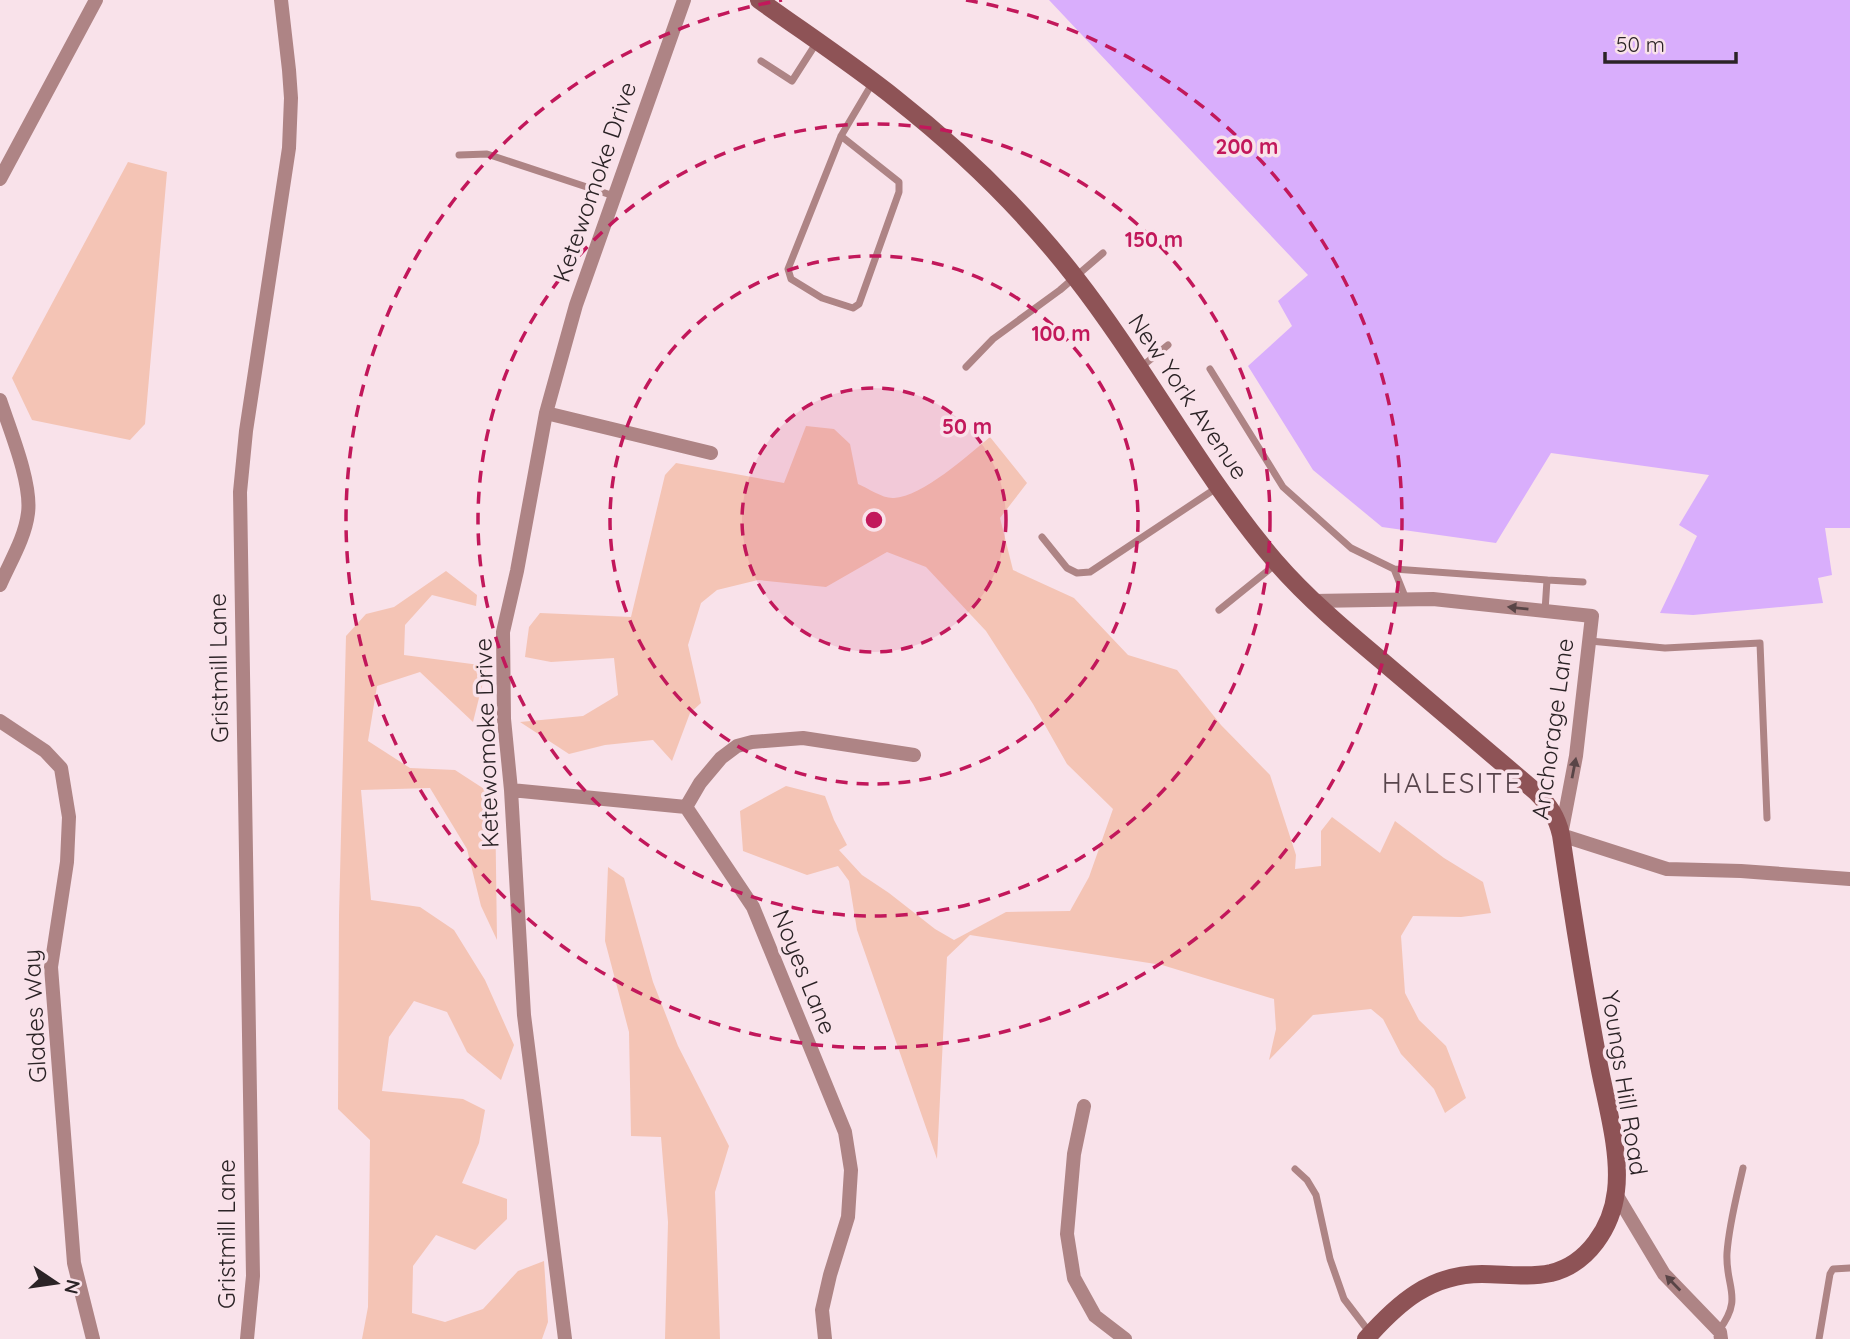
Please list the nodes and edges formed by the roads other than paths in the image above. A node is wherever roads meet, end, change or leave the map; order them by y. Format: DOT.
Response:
graph roads {
  1 [pos="96,0"];
  2 [pos="281,0"];
  3 [pos="684,0"];
  4 [pos="759,0"];
  5 [pos="817,41"];
  6 [pos="761,61"];
  7 [pos="873,82"];
  8 [pos="841,136"];
  9 [pos="459,155"];
  10 [pos="0,179"];
  11 [pos="614,195"];
  12 [pos="1103,253"];
  13 [pos="1075,277"];
  14 [pos="1168,345"];
  15 [pos="966,367"];
  16 [pos="1139,369"];
  17 [pos="1210,369"];
  18 [pos="0,400"];
  19 [pos="546,413"];
  20 [pos="711,453"];
  21 [pos="1218,486"];
  22 [pos="1042,537"];
  23 [pos="1277,563"];
  24 [pos="1394,569"];
  25 [pos="1547,580"];
  26 [pos="1583,582"];
  27 [pos="0,585"];
  28 [pos="1406,599"];
  29 [pos="1313,601"];
  30 [pos="1219,610"];
  31 [pos="1545,611"];
  32 [pos="1589,641"];
  33 [pos="0,721"];
  34 [pos="914,755"];
  35 [pos="511,790"];
  36 [pos="686,807"];
  37 [pos="1767,818"];
  38 [pos="1561,835"];
  39 [pos="1850,879"];
  40 [pos="1084,1106"];
  41 [pos="1743,1168"];
  42 [pos="1295,1169"];
  43 [pos="1616,1194"];
  44 [pos="1850,1268"];
  45 [pos="1720,1334"];
  46 [pos="1373,1337"];
  47 [pos="93,1339"];
  48 [pos="247,1339"];
  49 [pos="565,1339"];
  50 [pos="825,1339"];
  51 [pos="1125,1339"];
  52 [pos="1819,1339"];
  1 -- 10 [label="street"];
  2 -- 48 [label="street, Gristmill Lane"];
  3 -- 11 [label="street, Ketewomoke Drive"];
  4 -- 5 [label="street, New York Avenue"];
  5 -- 6 [label="lane"];
  5 -- 7 [label="street, New York Avenue"];
  7 -- 8 [label="lane"];
  7 -- 13 [label="street, New York Avenue"];
  8 -- 8 [label="lane"];
  9 -- 11 [label="lane"];
  11 -- 19 [label="street, Ketewomoke Drive"];
  12 -- 13 [label="lane"];
  13 -- 15 [label="lane"];
  13 -- 16 [label="street, New York Avenue"];
  14 -- 16 [label="lane"];
  16 -- 21 [label="street, New York Avenue"];
  17 -- 24 [label="lane"];
  18 -- 27 [label="street"];
  19 -- 20 [label="street"];
  19 -- 35 [label="street, Ketewomoke Drive"];
  21 -- 22 [label="lane"];
  21 -- 23 [label="street, New York Avenue"];
  23 -- 29 [label="street, New York Avenue"];
  23 -- 30 [label="lane"];
  24 -- 25 [label="lane"];
  24 -- 28 [label="lane"];
  25 -- 26 [label="lane"];
  25 -- 31 [label="lane"];
  28 -- 29 [label="street, Anchorage Lane"];
  31 -- 28 [label="street, Anchorage Lane, one-way"];
  29 -- 38 [label="street, New York Avenue"];
  31 -- 32 [label="street, Anchorage Lane"];
  32 -- 37 [label="lane"];
  38 -- 32 [label="street, Anchorage Lane, one-way"];
  33 -- 47 [label="street, Glades Way"];
  34 -- 36 [label="street"];
  35 -- 36 [label="street"];
  35 -- 49 [label="street, Ketewomoke Drive"];
  36 -- 50 [label="street, Noyes Lane"];
  38 -- 39 [label="street"];
  38 -- 43 [label="street, Youngs Hill Road"];
  40 -- 51 [label="street"];
  41 -- 45 [label="lane"];
  42 -- 46 [label="lane"];
  45 -- 43 [label="street, one-way"];
  43 -- 46 [label="street, Youngs Hill Road"];
  44 -- 52 [label="lane"];
}
